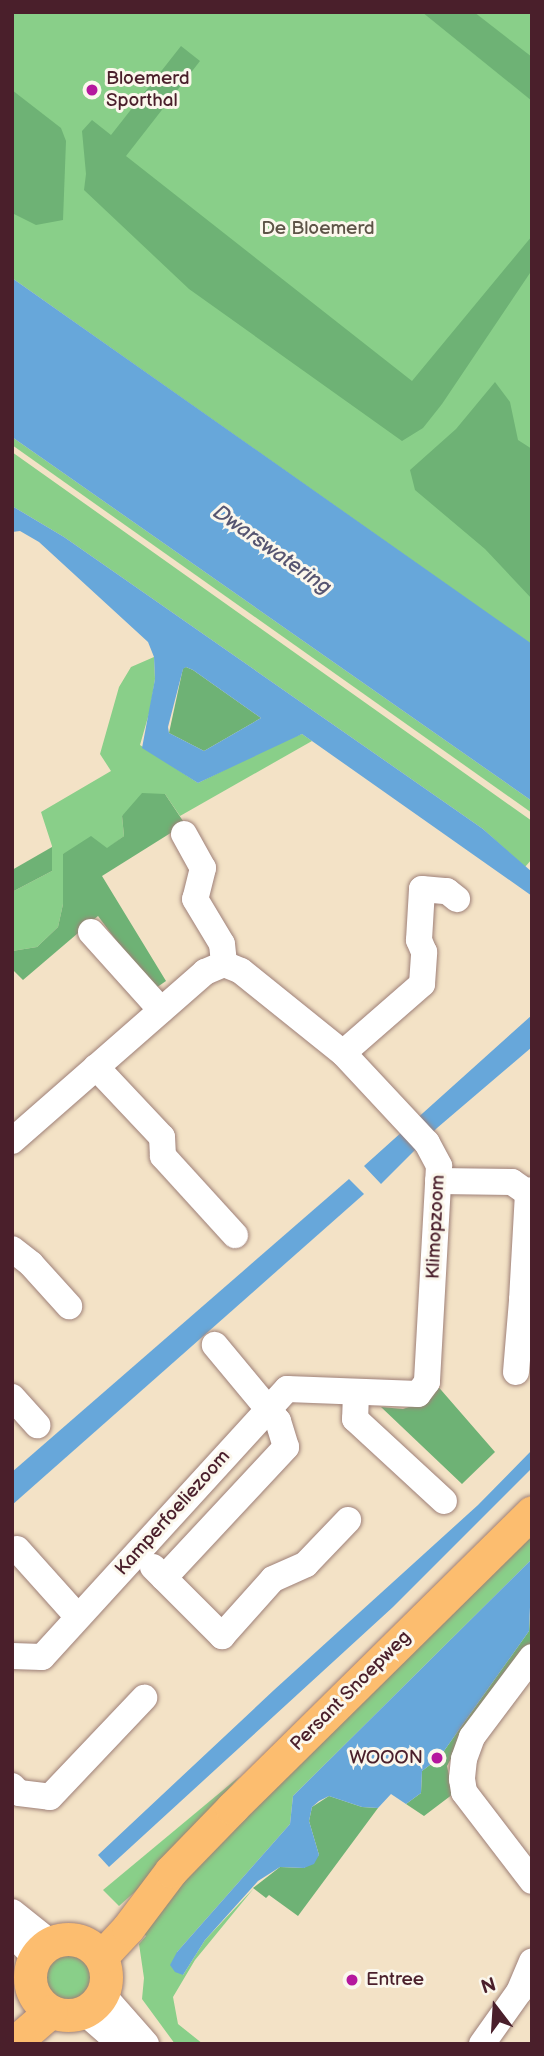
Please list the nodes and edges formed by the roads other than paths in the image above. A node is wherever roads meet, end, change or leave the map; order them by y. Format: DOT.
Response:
graph roads {
  1 [pos="184,834"];
  2 [pos="457,899"];
  3 [pos="91,932"];
  4 [pos="224,964"];
  5 [pos="161,1010"];
  6 [pos="343,1053"];
  7 [pos="96,1067"];
  8 [pos="16,1129"];
  9 [pos="438,1181"];
  10 [pos="530,1191"];
  11 [pos="234,1235"];
  12 [pos="12,1250"];
  13 [pos="69,1306"];
  14 [pos="527,1306"];
  15 [pos="215,1345"];
  16 [pos="516,1372"];
  17 [pos="356,1393"];
  18 [pos="12,1397"];
  19 [pos="268,1408"];
  20 [pos="37,1425"];
  21 [pos="444,1501"];
  22 [pos="532,1513"];
  23 [pos="348,1520"];
  24 [pos="17,1549"];
  25 [pos="138,1552"];
  26 [pos="164,1578"];
  27 [pos="78,1617"];
  28 [pos="12,1656"];
  29 [pos="532,1657"];
  30 [pos="144,1698"];
  31 [pos="12,1786"];
  32 [pos="532,1881"];
  33 [pos="12,1912"];
  34 [pos="33,1945"];
  35 [pos="94,1950"];
  36 [pos="532,1962"];
  37 [pos="526,1991"];
  38 [pos="42,2003"];
  39 [pos="93,2003"];
  40 [pos="12,2021"];
  41 [pos="13,2044"];
  42 [pos="121,2044"];
  43 [pos="146,2044"];
  44 [pos="482,2044"];
  1 -- 4 [label="street"];
  2 -- 6 [label="street"];
  3 -- 5 [label="street"];
  4 -- 5 [label="street"];
  4 -- 6 [label="street, Klimopzoom"];
  5 -- 7 [label="street"];
  6 -- 9 [label="street, Klimopzoom"];
  7 -- 8 [label="street"];
  7 -- 11 [label="street"];
  9 -- 10 [label="street"];
  9 -- 17 [label="street, Klimopzoom"];
  10 -- 14 [label="street"];
  12 -- 13 [label="street"];
  14 -- 16 [label="street"];
  15 -- 19 [label="street, Kamperfoeliezoom"];
  17 -- 19 [label="street, Kamperfoeliezoom"];
  17 -- 21 [label="street"];
  18 -- 20 [label="street"];
  19 -- 25 [label="street, Kamperfoeliezoom"];
  19 -- 26 [label="street, Kamperfoeliezoom"];
  22 -- 35 [label="main road, Persant Snoepweg"];
  23 -- 26 [label="street"];
  24 -- 27 [label="street"];
  25 -- 26 [label="street"];
  25 -- 27 [label="street, Kamperfoeliezoom"];
  27 -- 28 [label="street, Kamperfoeliezoom"];
  29 -- 32 [label="street"];
  30 -- 31 [label="street"];
  33 -- 34 [label="street"];
  34 -- 35 [label="main road"];
  34 -- 38 [label="main road"];
  35 -- 39 [label="main road"];
  36 -- 37 [label="street"];
  37 -- 44 [label="street"];
  38 -- 39 [label="main road"];
  38 -- 40 [label="main road"];
  38 -- 41 [label="main road"];
  39 -- 42 [label="street"];
  39 -- 43 [label="street"];
}
